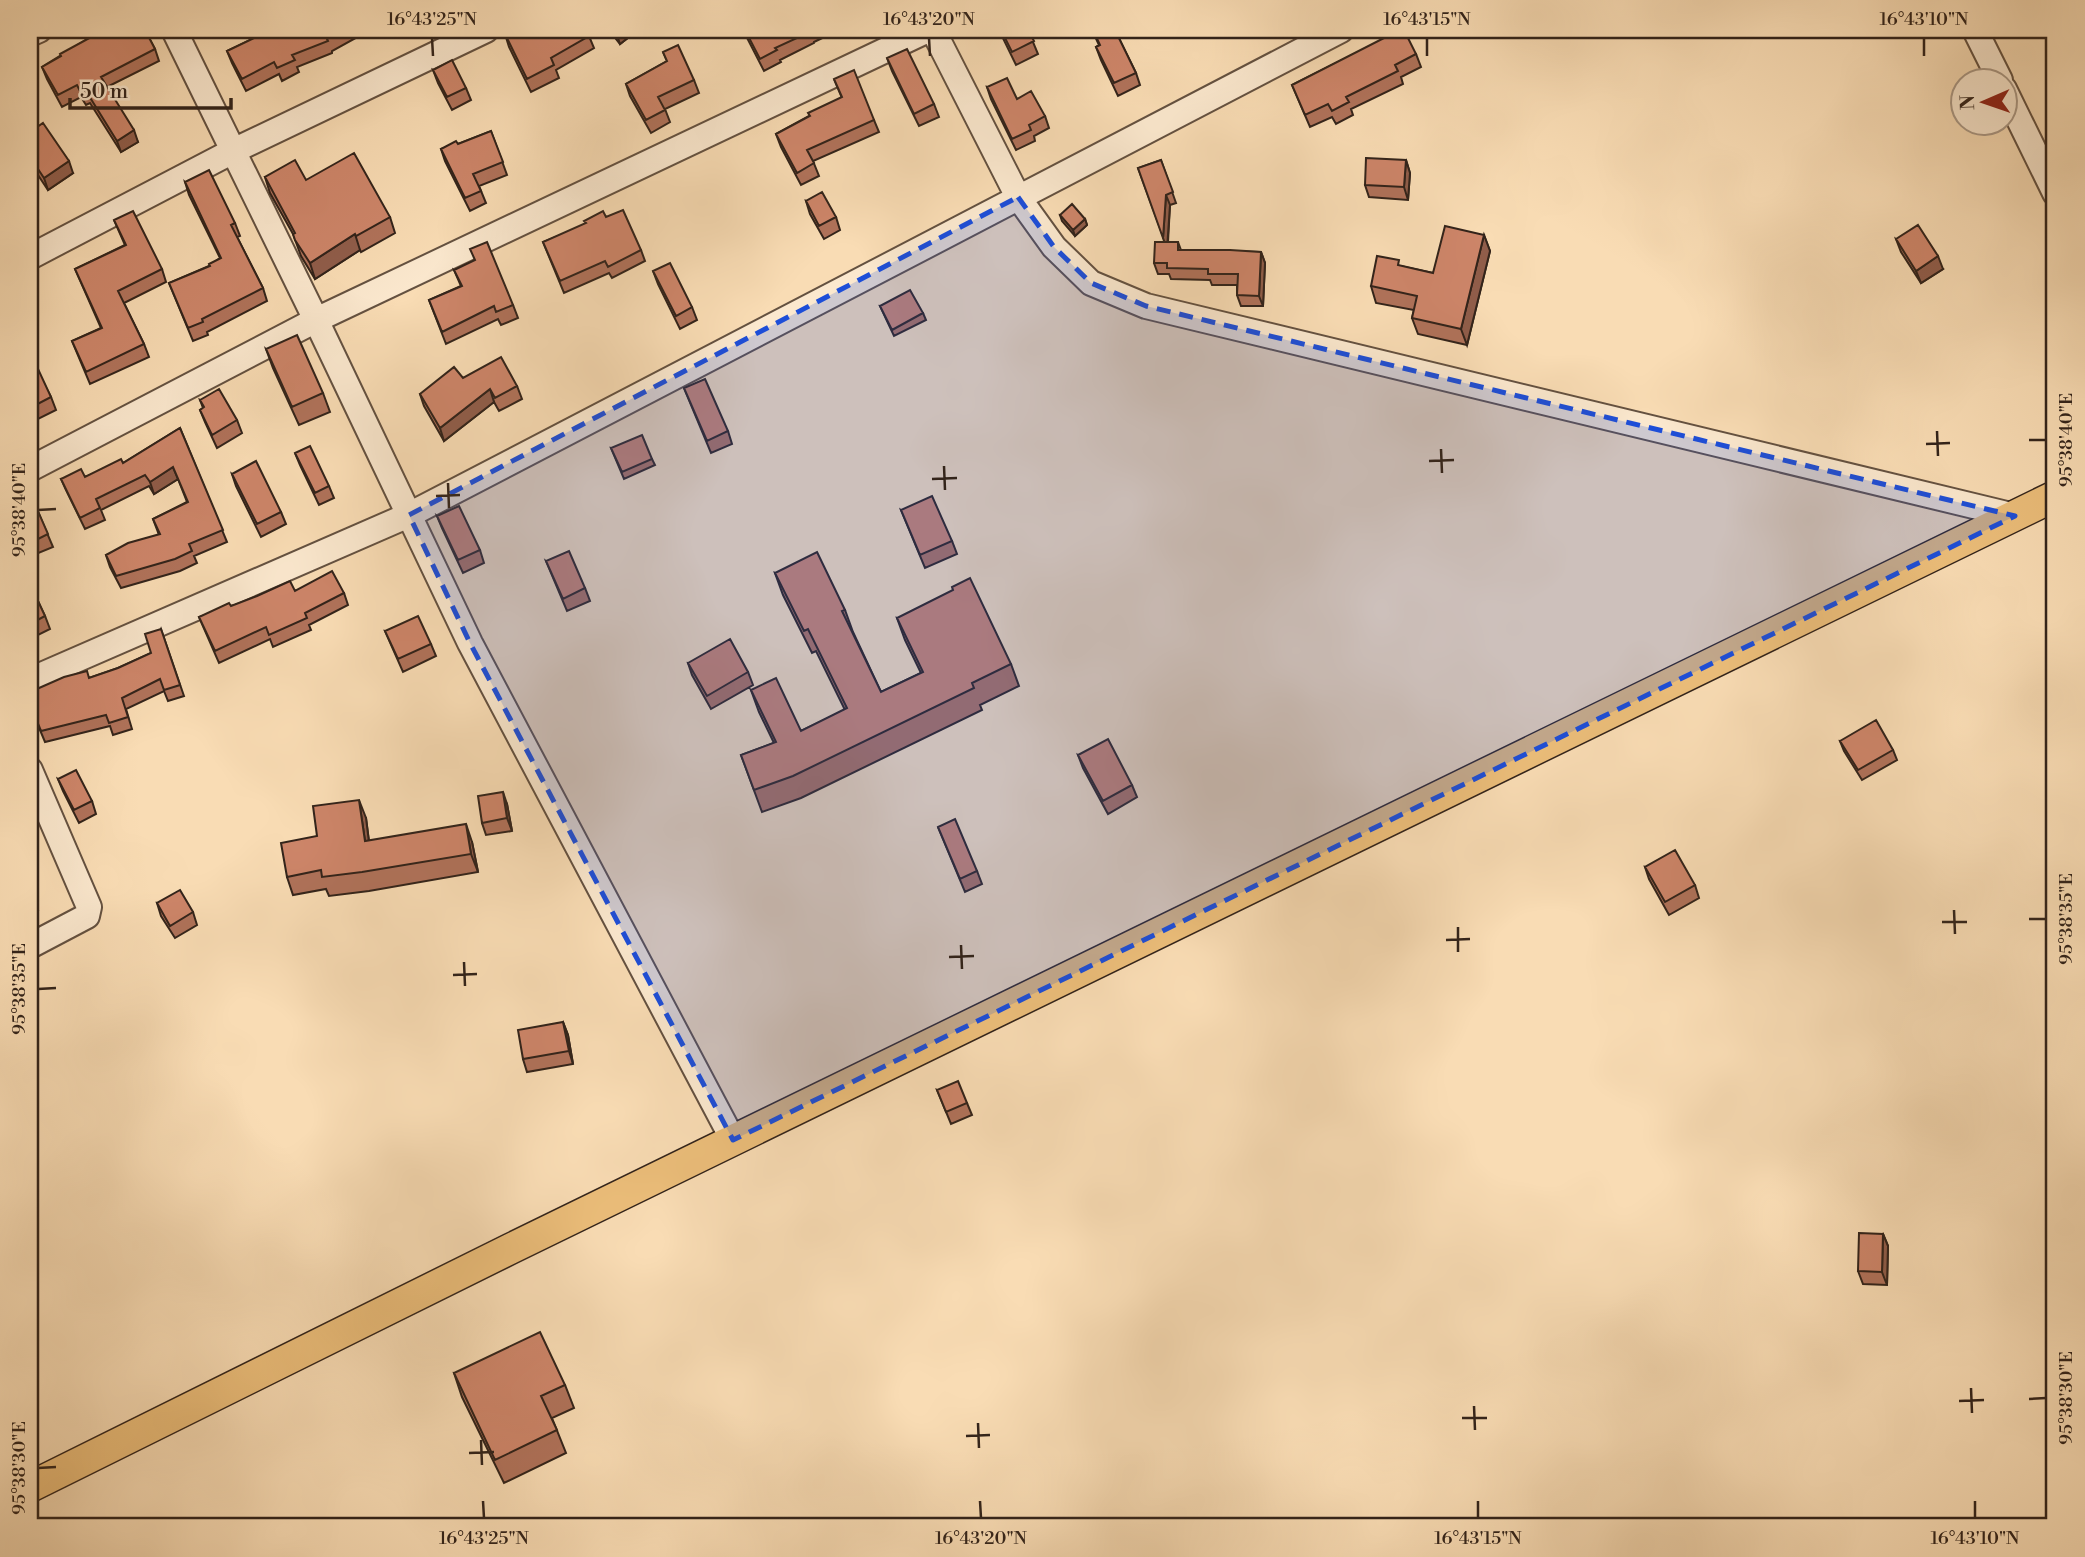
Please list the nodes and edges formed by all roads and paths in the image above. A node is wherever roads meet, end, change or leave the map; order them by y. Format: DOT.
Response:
graph roads {
  1 [pos="39,30"];
  2 [pos="174,30"];
  3 [pos="486,30"];
  4 [pos="931,30"];
  5 [pos="1341,30"];
  6 [pos="1975,30"];
  7 [pos="30,34"];
  8 [pos="1993,66"];
  9 [pos="2018,118"];
  10 [pos="233,151"];
  11 [pos="2055,193"];
  12 [pos="1018,197"];
  13 [pos="30,257"];
  14 [pos="316,320"];
  15 [pos="30,469"];
  16 [pos="2041,506"];
  17 [pos="409,515"];
  18 [pos="30,680"];
  19 [pos="33,787"];
  20 [pos="30,946"];
  21 [pos="733,1140"];
  22 [pos="30,1487"];
  1 -- 7 [label="street"];
  2 -- 10 [label="street"];
  3 -- 10 [label="street"];
  4 -- 12 [label="street"];
  4 -- 14 [label="street"];
  5 -- 12 [label="street"];
  6 -- 8 [label="street"];
  9 -- 11 [label="street"];
  10 -- 13 [label="street"];
  10 -- 14 [label="street"];
  12 -- 16 [label="street"];
  12 -- 17 [label="street"];
  14 -- 15 [label="street"];
  14 -- 17 [label="street"];
  16 -- 21 [label="main road"];
  17 -- 18 [label="street"];
  17 -- 21 [label="street"];
  19 -- 20 [label="street"];
  21 -- 22 [label="main road"];
}
